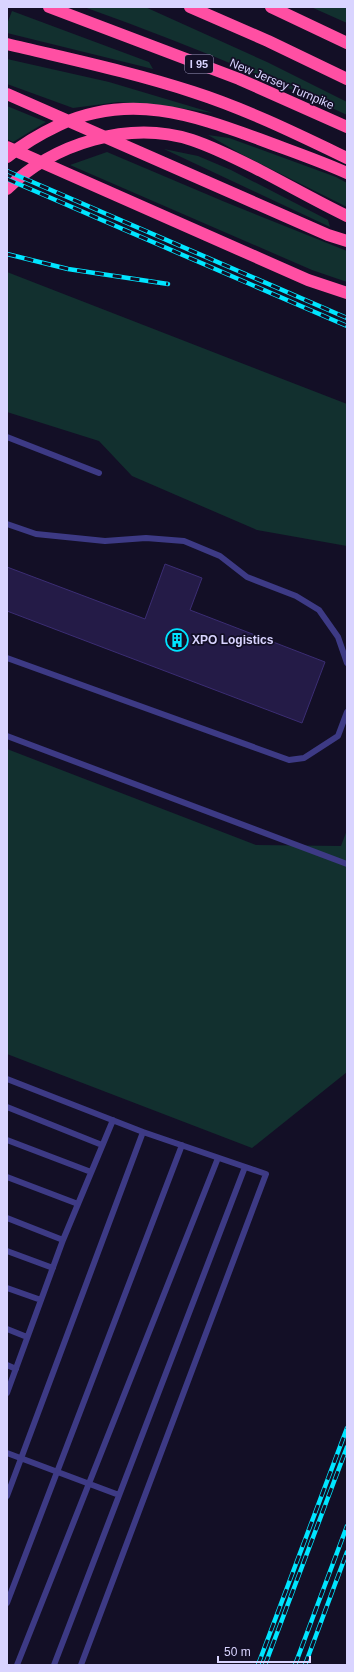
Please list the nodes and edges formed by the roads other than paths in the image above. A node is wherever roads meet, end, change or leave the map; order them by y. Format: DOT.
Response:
graph roads {
  1 [pos="49,7"];
  2 [pos="190,7"];
  3 [pos="271,7"];
  4 [pos="347,43"];
  5 [pos="7,44"];
  6 [pos="347,79"];
  7 [pos="7,94"];
  8 [pos="347,127"];
  9 [pos="7,147"];
  10 [pos="7,157"];
  11 [pos="347,158"];
  12 [pos="347,173"];
  13 [pos="7,189"];
  14 [pos="347,216"];
  15 [pos="347,241"];
  16 [pos="347,293"];
  17 [pos="7,437"];
  18 [pos="100,473"];
  19 [pos="7,524"];
  20 [pos="7,658"];
  21 [pos="347,663"];
  22 [pos="347,712"];
  23 [pos="7,736"];
  24 [pos="347,864"];
  25 [pos="7,1079"];
  26 [pos="7,1108"];
  27 [pos="113,1120"];
  28 [pos="143,1132"];
  29 [pos="7,1140"];
  30 [pos="102,1145"];
  31 [pos="182,1145"];
  32 [pos="218,1158"];
  33 [pos="245,1167"];
  34 [pos="91,1172"];
  35 [pos="7,1178"];
  36 [pos="78,1204"];
  37 [pos="7,1218"];
  38 [pos="63,1240"];
  39 [pos="7,1251"];
  40 [pos="53,1268"];
  41 [pos="7,1288"];
  42 [pos="41,1300"];
  43 [pos="7,1329"];
  44 [pos="27,1337"];
  45 [pos="7,1365"];
  46 [pos="16,1369"];
  47 [pos="7,1393"];
  48 [pos="7,1453"];
  49 [pos="21,1458"];
  50 [pos="57,1472"];
  51 [pos="89,1484"];
  52 [pos="119,1495"];
  53 [pos="7,1496"];
  54 [pos="7,1603"];
  55 [pos="17,1665"];
  56 [pos="54,1665"];
  57 [pos="81,1665"];
  1 -- 8 [label="highway, New Jersey Turnpike / I 95"];
  2 -- 6 [label="highway"];
  3 -- 4 [label="highway"];
  5 -- 11 [label="highway"];
  7 -- 15 [label="highway"];
  9 -- 16 [label="highway"];
  10 -- 12 [label="highway"];
  13 -- 14 [label="highway"];
  17 -- 18 [label="lane"];
  19 -- 21 [label="lane"];
  20 -- 22 [label="lane"];
  23 -- 24 [label="lane"];
  25 -- 27 [label="lane"];
  26 -- 30 [label="lane"];
  27 -- 28 [label="lane"];
  27 -- 30 [label="lane"];
  28 -- 31 [label="lane"];
  28 -- 49 [label="lane"];
  29 -- 34 [label="lane"];
  30 -- 34 [label="lane"];
  31 -- 32 [label="lane"];
  31 -- 50 [label="lane"];
  32 -- 33 [label="lane"];
  32 -- 51 [label="lane"];
  33 -- 52 [label="lane"];
  33 -- 57 [label="lane"];
  34 -- 36 [label="lane"];
  35 -- 36 [label="lane"];
  36 -- 38 [label="lane"];
  37 -- 38 [label="lane"];
  38 -- 40 [label="lane"];
  39 -- 40 [label="lane"];
  40 -- 42 [label="lane"];
  41 -- 42 [label="lane"];
  42 -- 44 [label="lane"];
  43 -- 44 [label="lane"];
  44 -- 46 [label="lane"];
  45 -- 46 [label="lane"];
  46 -- 47 [label="lane"];
  48 -- 49 [label="lane"];
  49 -- 50 [label="lane"];
  49 -- 53 [label="lane"];
  50 -- 51 [label="lane"];
  50 -- 54 [label="lane"];
  51 -- 52 [label="lane"];
  51 -- 55 [label="lane"];
  52 -- 56 [label="lane"];
}
